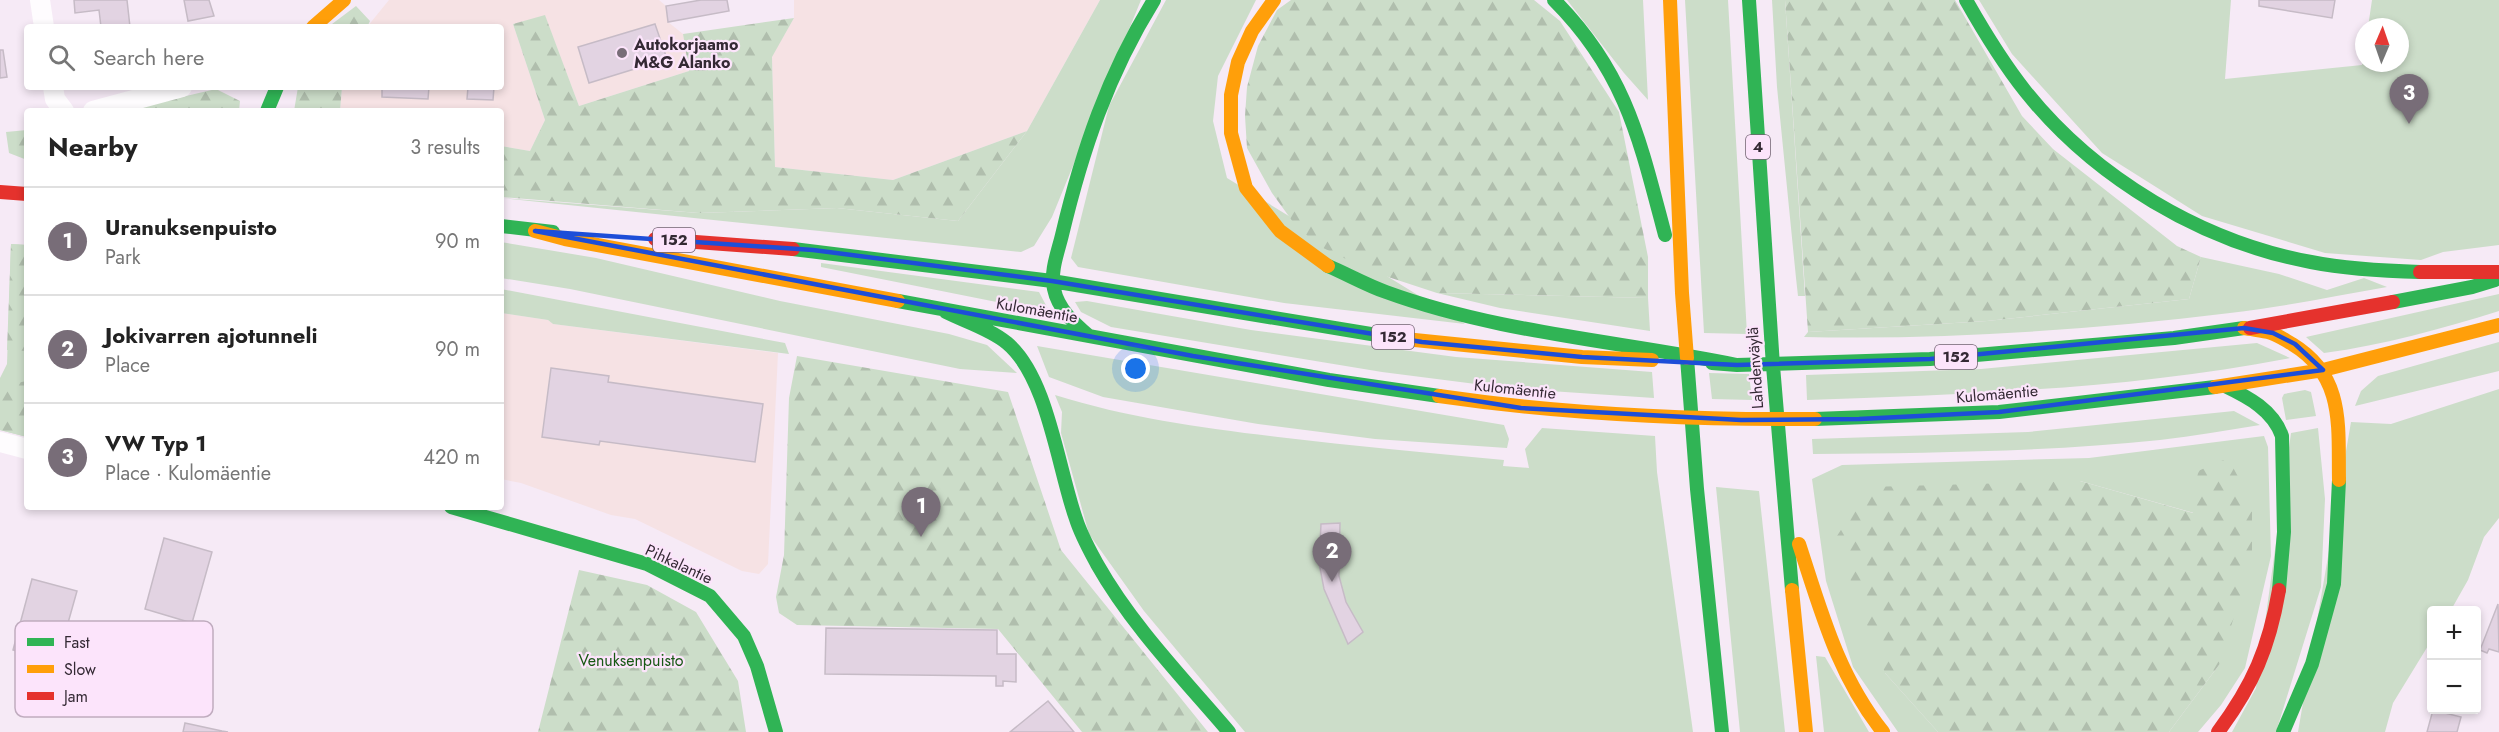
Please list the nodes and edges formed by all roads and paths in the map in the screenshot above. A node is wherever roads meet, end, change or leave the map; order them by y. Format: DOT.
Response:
graph roads {
  1 [pos="40,0"];
  2 [pos="344,0"];
  3 [pos="1154,0"];
  4 [pos="1274,0"];
  5 [pos="1554,0"];
  6 [pos="1670,0"];
  7 [pos="1749,0"];
  8 [pos="1966,0"];
  9 [pos="44,24"];
  10 [pos="316,24"];
  11 [pos="53,90"];
  12 [pos="171,90"];
  13 [pos="276,91"];
  14 [pos="62,108"];
  15 [pos="104,108"];
  16 [pos="268,108"];
  17 [pos="279,108"];
  18 [pos="0,192"];
  19 [pos="24,194"];
  20 [pos="504,226"];
  21 [pos="535,231"];
  22 [pos="2499,272"];
  23 [pos="2499,279"];
  24 [pos="1052,281"];
  25 [pos="1682,293"];
  26 [pos="946,312"];
  27 [pos="2499,325"];
  28 [pos="2244,328"];
  29 [pos="1089,336"];
  30 [pos="1737,365"];
  31 [pos="2323,370"];
  32 [pos="2225,386"];
  33 [pos="0,442"];
  34 [pos="24,447"];
  35 [pos="1781,492"];
  36 [pos="461,510"];
  37 [pos="776,732"];
  38 [pos="1229,732"];
  39 [pos="1722,732"];
  40 [pos="1806,732"];
  41 [pos="1883,732"];
  42 [pos="2218,732"];
  43 [pos="2283,732"];
  1 -- 9 [label="street"];
  2 -- 10 [label="main road"];
  3 -- 24 [label="main road"];
  4 -- 30 [label="main road"];
  5 -- 25 [label="main road"];
  6 -- 25 [label="main road"];
  7 -- 35 [label="main road, Lahdenväylä / 4"];
  8 -- 22 [label="main road"];
  11 -- 14 [label="street"];
  12 -- 15 [label="street"];
  13 -- 16 [label="main road"];
  13 -- 17 [label="main road"];
  18 -- 19 [label="main road"];
  20 -- 21 [label="main road, Kulomäentie / 152"];
  21 -- 24 [label="main road, Kulomäentie / 152"];
  21 -- 26 [label="main road, Kulomäentie / 152"];
  23 -- 28 [label="main road, Kulomäentie / 152"];
  24 -- 29 [label="main road"];
  24 -- 30 [label="main road, Kulomäentie / 152"];
  25 -- 39 [label="main road"];
  26 -- 29 [label="main road, Kulomäentie / 152"];
  26 -- 38 [label="main road"];
  27 -- 31 [label="main road, Kulomäentie / 152"];
  28 -- 30 [label="main road, Kulomäentie / 152"];
  28 -- 31 [label="main road"];
  29 -- 32 [label="main road, Kulomäentie / 152"];
  31 -- 32 [label="main road, Kulomäentie / 152"];
  31 -- 43 [label="main road"];
  32 -- 42 [label="main road"];
  33 -- 34 [label="street"];
  35 -- 40 [label="main road, Lahdenväylä / 4"];
  35 -- 41 [label="main road"];
  36 -- 37 [label="main road, Pihkalantie"];
}
